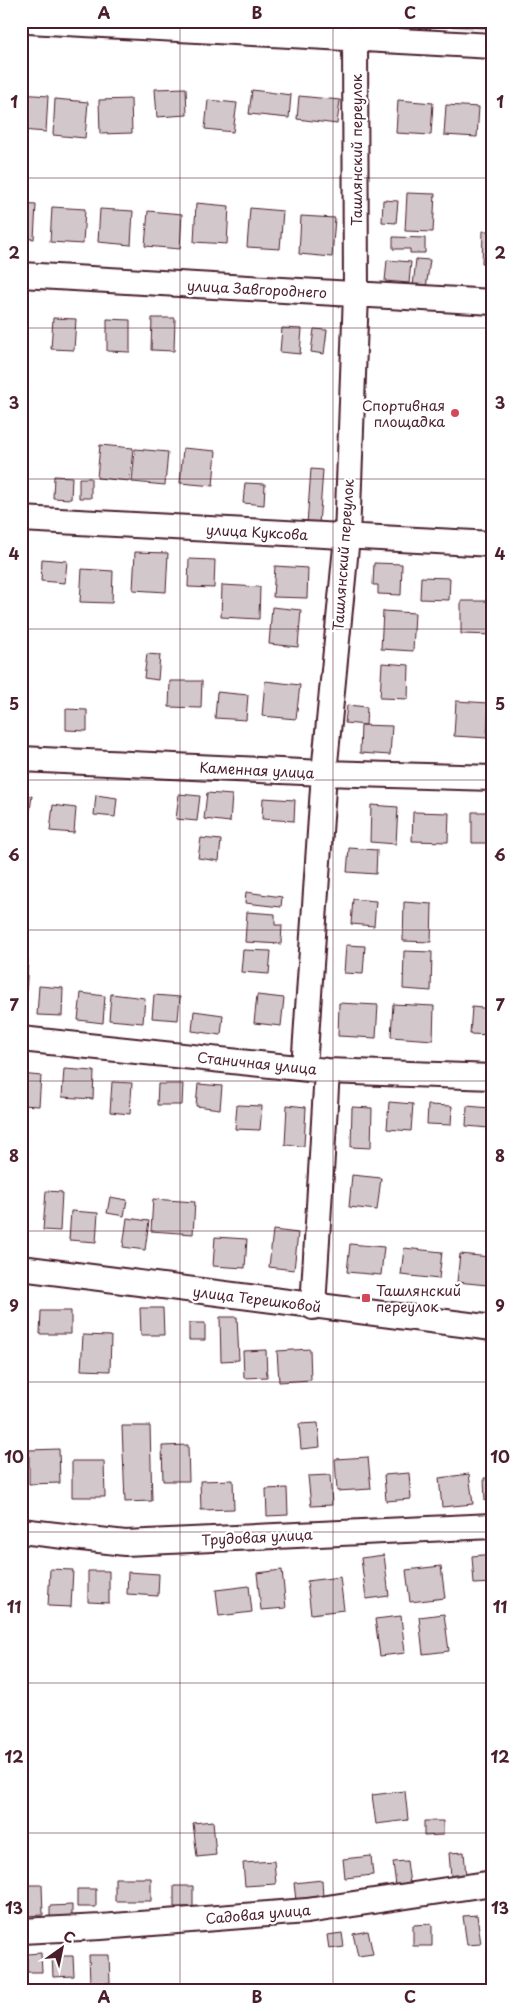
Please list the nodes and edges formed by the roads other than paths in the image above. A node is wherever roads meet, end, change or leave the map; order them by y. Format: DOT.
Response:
graph roads {
  1 [pos="28,21"];
  2 [pos="355,40"];
  3 [pos="493,46"];
  4 [pos="21,275"];
  5 [pos="356,294"];
  6 [pos="493,302"];
  7 [pos="21,519"];
  8 [pos="347,537"];
  9 [pos="493,544"];
  10 [pos="21,759"];
  11 [pos="324,773"];
  12 [pos="493,778"];
  13 [pos="21,1040"];
  14 [pos="304,1068"];
  15 [pos="327,1071"];
  16 [pos="493,1077"];
  17 [pos="21,1268"];
  18 [pos="313,1307"];
  19 [pos="493,1328"];
  20 [pos="493,1526"];
  21 [pos="21,1532"];
  22 [pos="493,1882"];
  23 [pos="21,1931"];
  1 -- 2 [label="street"];
  2 -- 3 [label="street"];
  2 -- 5 [label="street, Ташлянский переулок"];
  4 -- 5 [label="street, улица Завгороднего"];
  5 -- 6 [label="street, улица Завгороднего"];
  5 -- 8 [label="street, Ташлянский переулок"];
  7 -- 8 [label="street, улица Куксова"];
  8 -- 9 [label="street, улица Куксова"];
  8 -- 11 [label="street, Ташлянский переулок"];
  10 -- 11 [label="street, Каменная улица"];
  11 -- 12 [label="street, Каменная улица"];
  11 -- 14 [label="street, Ташлянский переулок"];
  13 -- 14 [label="street, Станичная улица"];
  14 -- 15 [label="street, Станичная улица"];
  15 -- 16 [label="street, Станичная улица"];
  15 -- 18 [label="street"];
  17 -- 18 [label="street, улица Терешковой"];
  18 -- 19 [label="street, улица Терешковой"];
  20 -- 21 [label="street, Трудовая улица"];
  22 -- 23 [label="street, Садовая улица"];
}
